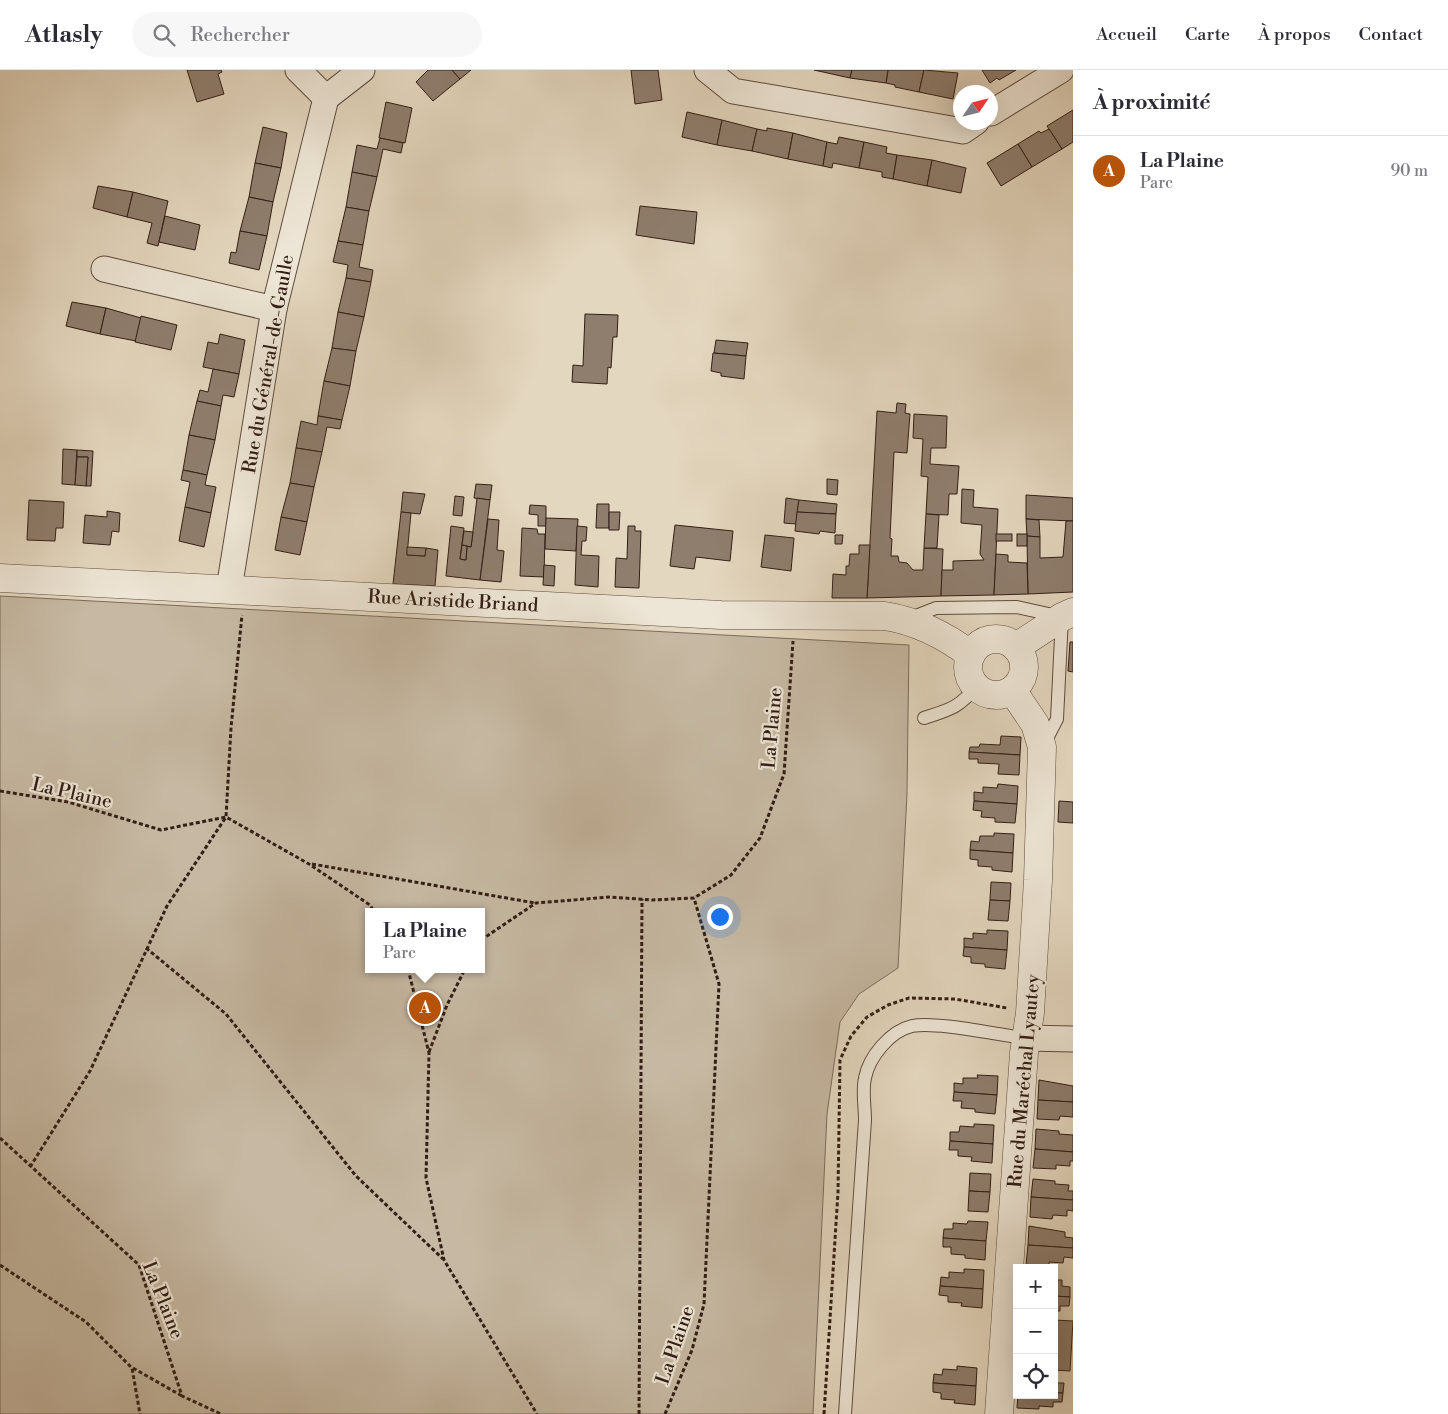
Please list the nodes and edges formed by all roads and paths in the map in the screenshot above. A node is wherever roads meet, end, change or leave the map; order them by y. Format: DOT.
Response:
graph roads {
  1 [pos="298,70"];
  2 [pos="362,70"];
  3 [pos="707,70"];
  4 [pos="1061,70"];
  5 [pos="326,98"];
  6 [pos="998,108"];
  7 [pos="953,129"];
  8 [pos="104,269"];
  9 [pos="274,309"];
  10 [pos="0,578"];
  11 [pos="237,590"];
  12 [pos="1068,614"];
  13 [pos="793,615"];
  14 [pos="905,620"];
  15 [pos="1016,647"];
  16 [pos="971,655"];
  17 [pos="976,686"];
  18 [pos="1012,690"];
  19 [pos="924,718"];
  20 [pos="1042,747"];
  21 [pos="0,791"];
  22 [pos="226,817"];
  23 [pos="309,864"];
  24 [pos="694,898"];
  25 [pos="642,899"];
  26 [pos="536,903"];
  27 [pos="372,908"];
  28 [pos="485,937"];
  29 [pos="146,948"];
  30 [pos="409,973"];
  31 [pos="463,973"];
  32 [pos="1025,1038"];
  33 [pos="1073,1039"];
  34 [pos="429,1053"];
  35 [pos="0,1138"];
  36 [pos="30,1166"];
  37 [pos="444,1260"];
  38 [pos="0,1265"];
  39 [pos="132,1368"];
  40 [pos="182,1396"];
  41 [pos="140,1414"];
  42 [pos="221,1414"];
  43 [pos="537,1414"];
  44 [pos="638,1414"];
  45 [pos="665,1414"];
  46 [pos="845,1414"];
  47 [pos="999,1414"];
  1 -- 5 [label="street"];
  2 -- 5 [label="street"];
  3 -- 7 [label="street"];
  4 -- 6 [label="street"];
  5 -- 9 [label="street, Rue du Général-de-Gaulle"];
  8 -- 9 [label="street"];
  9 -- 11 [label="street, Rue du Général-de-Gaulle"];
  10 -- 11 [label="street, Rue Aristide Briand"];
  11 -- 13 [label="street, Rue Aristide Briand"];
  11 -- 22 [label="path"];
  12 -- 14 [label="lane"];
  12 -- 15 [label="street"];
  12 -- 20 [label="lane, Rue du Maréchal Lyautey"];
  13 -- 14 [label="street, Rue Aristide Briand"];
  13 -- 24 [label="path, La Plaine"];
  14 -- 16 [label="street, Rue Aristide Briand"];
  15 -- 16 [label="street"];
  15 -- 18 [label="street"];
  16 -- 17 [label="street"];
  17 -- 18 [label="street"];
  17 -- 19 [label="lane"];
  18 -- 20 [label="street, Rue du Maréchal Lyautey"];
  20 -- 32 [label="street, Rue du Maréchal Lyautey"];
  21 -- 22 [label="path, La Plaine"];
  22 -- 23 [label="path"];
  22 -- 29 [label="path"];
  23 -- 26 [label="path"];
  23 -- 27 [label="path"];
  24 -- 25 [label="path"];
  24 -- 45 [label="path, La Plaine"];
  25 -- 26 [label="path"];
  25 -- 44 [label="path, La Plaine"];
  26 -- 28 [label="path"];
  29 -- 36 [label="path"];
  29 -- 37 [label="path"];
  30 -- 34 [label="path"];
  31 -- 34 [label="path"];
  32 -- 33 [label="street"];
  32 -- 46 [label="lane"];
  32 -- 47 [label="street, Rue du Maréchal Lyautey"];
  34 -- 37 [label="path"];
  35 -- 36 [label="path, La Plaine"];
  36 -- 40 [label="path, La Plaine"];
  37 -- 43 [label="path"];
  38 -- 39 [label="path"];
  39 -- 40 [label="path"];
  39 -- 41 [label="path"];
  40 -- 42 [label="path"];
}
